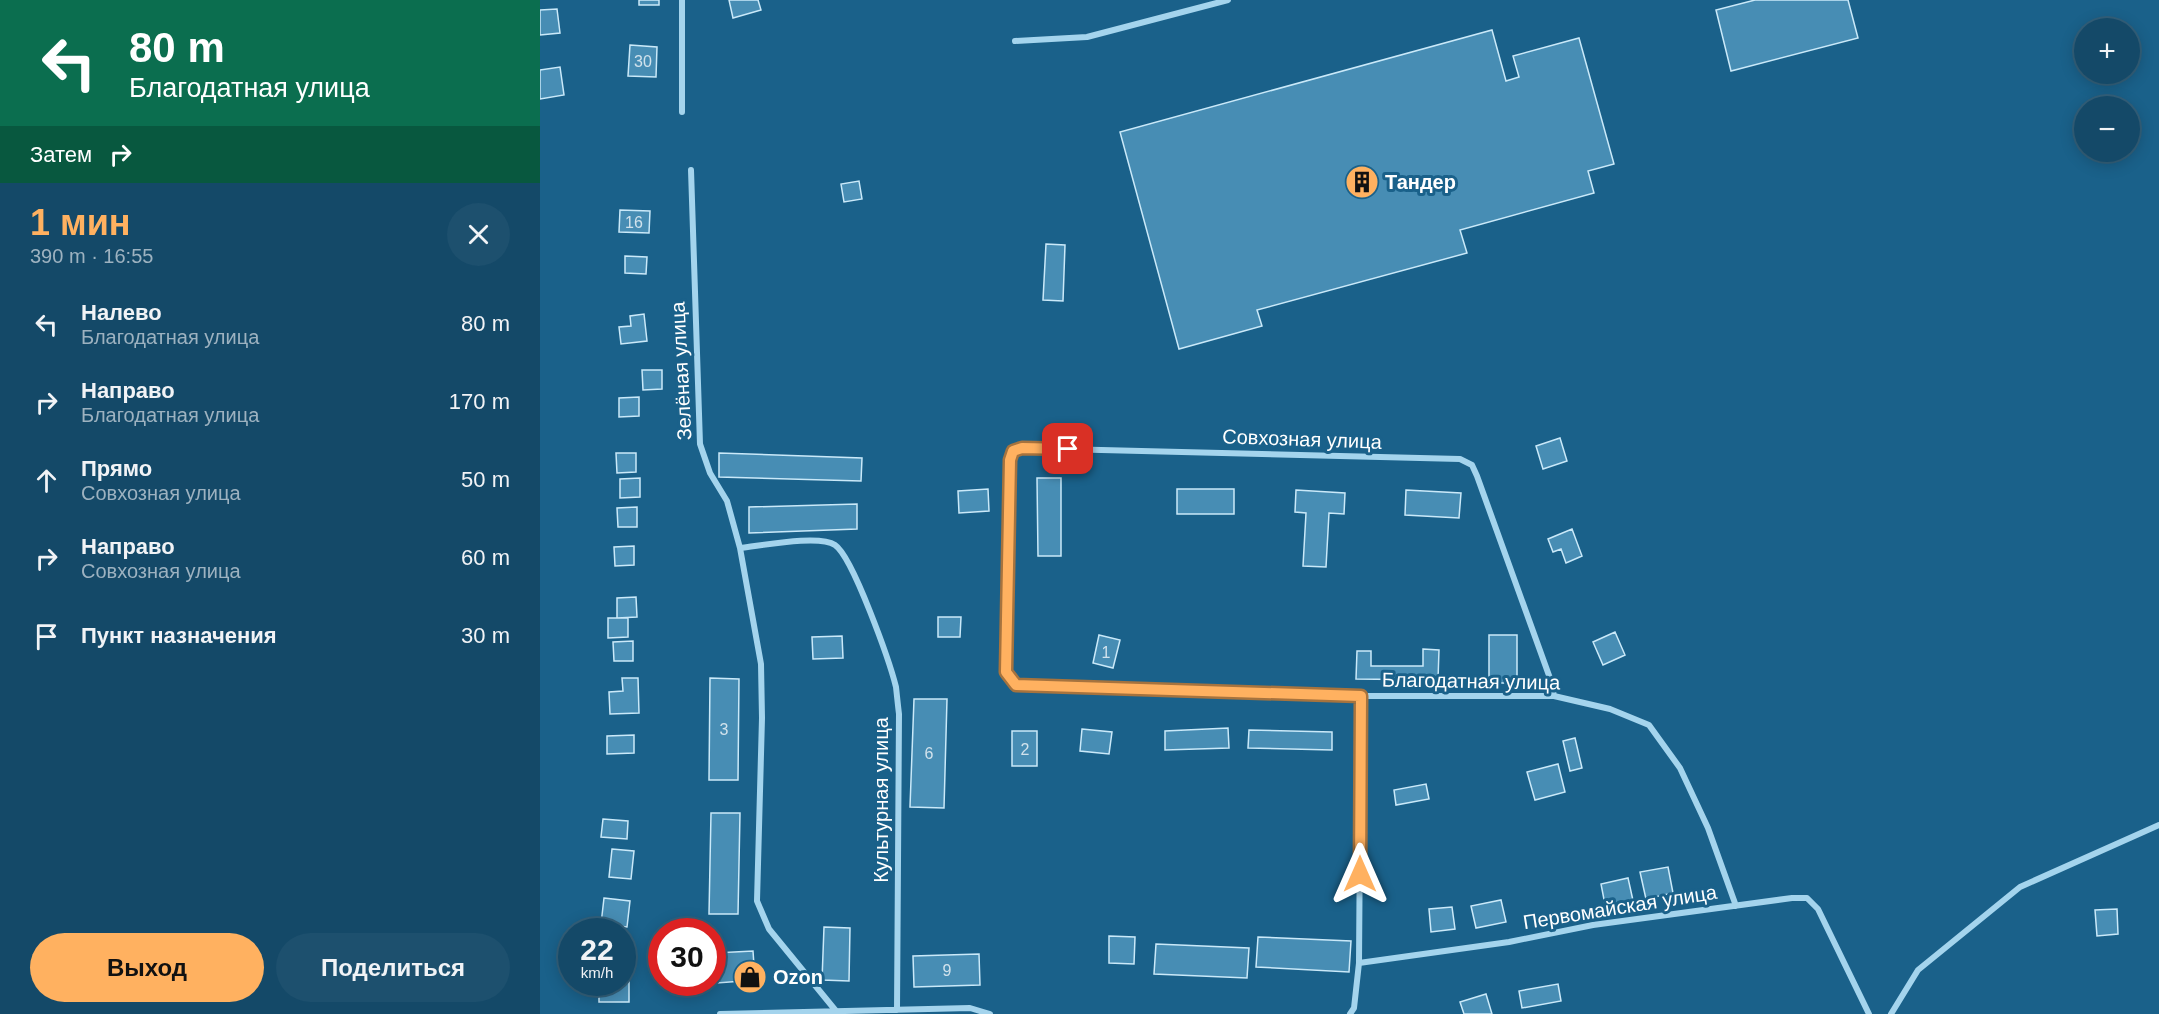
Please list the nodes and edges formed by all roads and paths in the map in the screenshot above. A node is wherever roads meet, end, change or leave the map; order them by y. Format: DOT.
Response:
graph roads {
  1 [pos="682,0"];
  2 [pos="1228,0"];
  3 [pos="1015,41"];
  4 [pos="682,112"];
  5 [pos="691,170"];
  6 [pos="740,548"];
  7 [pos="1008,579"];
  8 [pos="1361,696"];
  9 [pos="1554,696"];
  10 [pos="2159,825"];
  11 [pos="1736,906"];
  12 [pos="1359,963"];
  13 [pos="897,1010"];
  14 [pos="836,1011"];
  15 [pos="720,1014"];
  16 [pos="990,1014"];
  17 [pos="1350,1014"];
  18 [pos="1869,1014"];
  19 [pos="1891,1014"];
  1 -- 4 [label="street"];
  2 -- 3 [label="street"];
  5 -- 6 [label="street, Зелёная улица"];
  6 -- 13 [label="street, Культурная улица"];
  6 -- 14 [label="street, Зелёная улица"];
  7 -- 8 [label="street, Благодатная улица"];
  7 -- 9 [label="street, Совхозная улица"];
  8 -- 9 [label="street, Благодатная улица"];
  8 -- 12 [label="street"];
  9 -- 11 [label="street, Благодатная улица"];
  10 -- 19 [label="street"];
  11 -- 12 [label="street, Первомайская улица"];
  11 -- 18 [label="street, Первомайская улица"];
  12 -- 17 [label="street"];
  13 -- 14 [label="street"];
  13 -- 16 [label="street"];
  14 -- 15 [label="street"];
}
